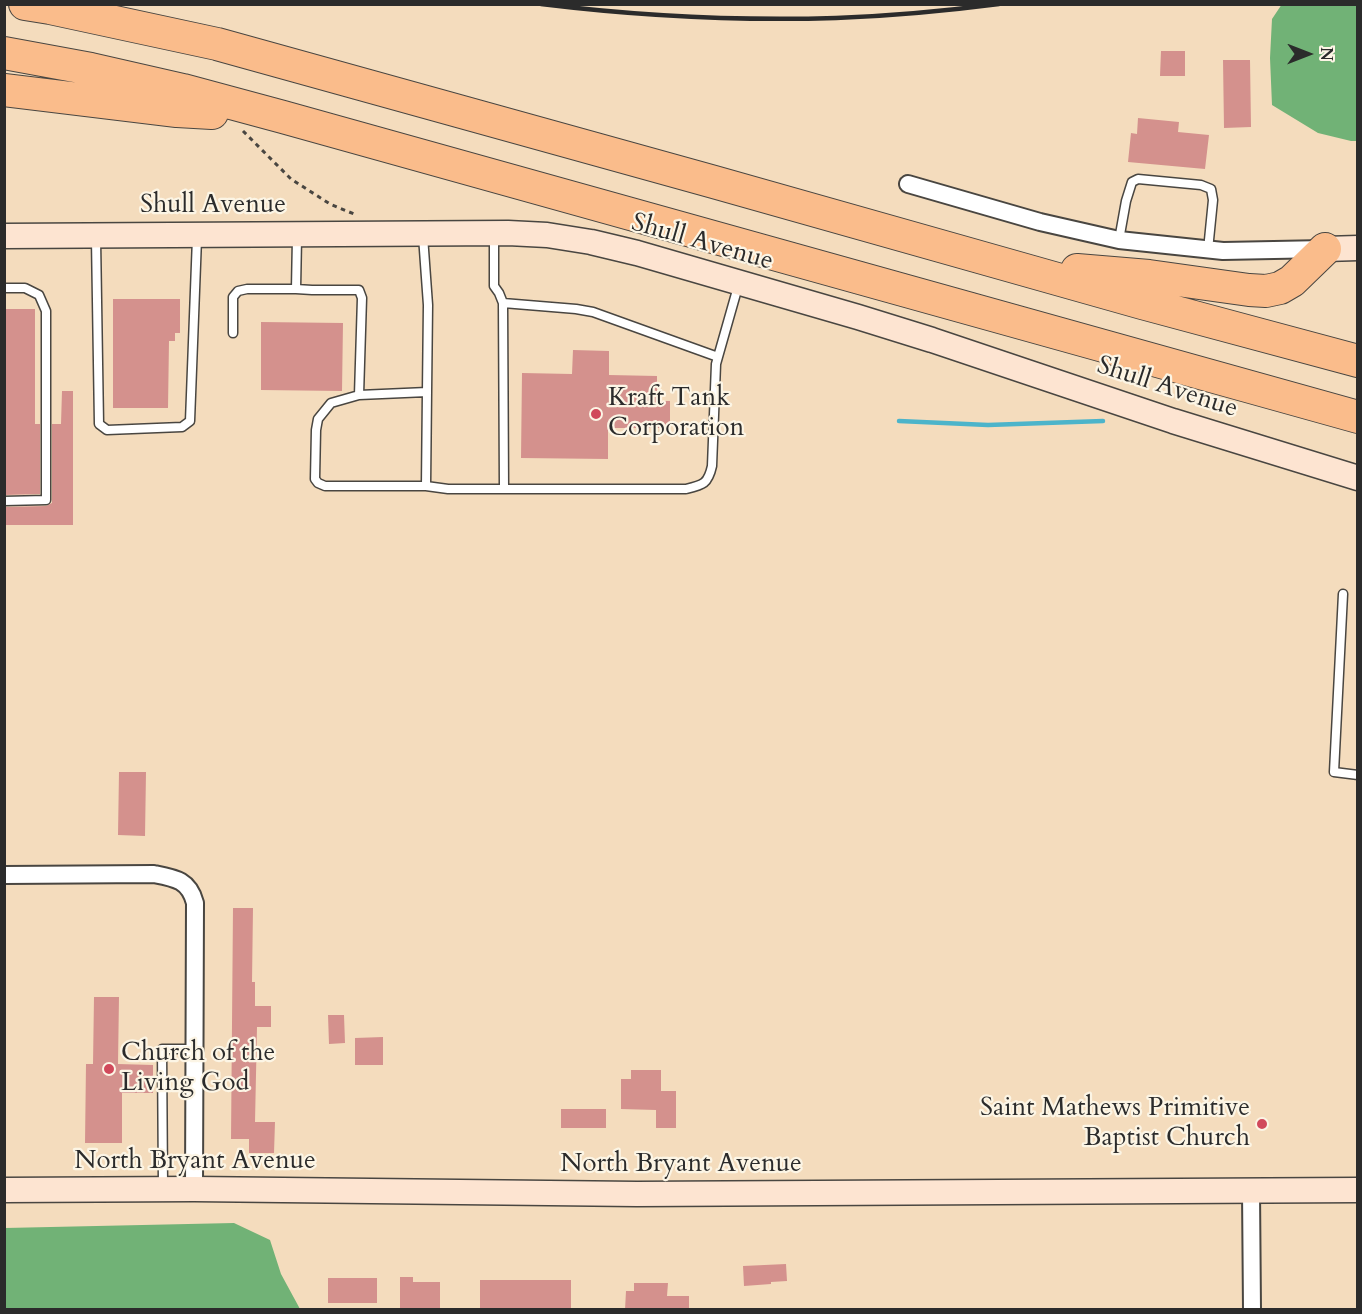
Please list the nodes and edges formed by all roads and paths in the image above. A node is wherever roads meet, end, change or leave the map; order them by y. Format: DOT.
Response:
graph roads {
  1 [pos="25,4"];
  2 [pos="135,4"];
  3 [pos="217,44"];
  4 [pos="4,53"];
  5 [pos="4,90"];
  6 [pos="220,113"];
  7 [pos="283,117"];
  8 [pos="908,184"];
  9 [pos="358,215"];
  10 [pos="423,233"];
  11 [pos="494,233"];
  12 [pos="297,234"];
  13 [pos="96,235"];
  14 [pos="197,235"];
  15 [pos="4,236"];
  16 [pos="1119,240"];
  17 [pos="1358,248"];
  18 [pos="1325,249"];
  19 [pos="1208,250"];
  20 [pos="1007,265"];
  21 [pos="739,283"];
  22 [pos="4,288"];
  23 [pos="296,289"];
  24 [pos="503,303"];
  25 [pos="233,333"];
  26 [pos="718,357"];
  27 [pos="1350,359"];
  28 [pos="427,392"];
  29 [pos="359,395"];
  30 [pos="1343,413"];
  31 [pos="1358,478"];
  32 [pos="426,486"];
  33 [pos="504,489"];
  34 [pos="4,501"];
  35 [pos="1343,594"];
  36 [pos="1358,775"];
  37 [pos="4,875"];
  38 [pos="194,1049"];
  39 [pos="163,1189"];
  40 [pos="194,1189"];
  41 [pos="1358,1190"];
  42 [pos="4,1191"];
  43 [pos="1251,1191"];
  44 [pos="1252,1310"];
  1 -- 3 [label="highway"];
  2 -- 3 [label="highway"];
  3 -- 20 [label="highway"];
  4 -- 7 [label="highway"];
  5 -- 6 [label="highway"];
  6 -- 7 [label="highway"];
  6 -- 9 [label="path"];
  7 -- 30 [label="highway"];
  8 -- 16 [label="street"];
  10 -- 11 [label="street, Shull Avenue"];
  10 -- 12 [label="street, Shull Avenue"];
  10 -- 28 [label="lane"];
  11 -- 21 [label="street, Shull Avenue"];
  11 -- 24 [label="lane"];
  12 -- 14 [label="street, Shull Avenue"];
  12 -- 23 [label="lane"];
  13 -- 14 [label="street, Shull Avenue"];
  13 -- 14 [label="lane"];
  13 -- 15 [label="street, Shull Avenue"];
  16 -- 19 [label="street"];
  16 -- 19 [label="lane"];
  17 -- 18 [label="street"];
  18 -- 19 [label="street"];
  18 -- 20 [label="highway"];
  20 -- 27 [label="highway"];
  21 -- 26 [label="lane"];
  21 -- 31 [label="street, Shull Avenue"];
  22 -- 34 [label="lane"];
  23 -- 25 [label="lane"];
  23 -- 29 [label="lane"];
  24 -- 26 [label="lane"];
  24 -- 33 [label="lane"];
  26 -- 33 [label="lane"];
  28 -- 29 [label="lane"];
  28 -- 32 [label="lane"];
  29 -- 32 [label="lane"];
  32 -- 33 [label="lane"];
  35 -- 36 [label="lane"];
  37 -- 38 [label="street"];
  38 -- 39 [label="lane"];
  38 -- 40 [label="street"];
  39 -- 40 [label="street, North Bryant Avenue"];
  39 -- 42 [label="street, North Bryant Avenue"];
  40 -- 43 [label="street, North Bryant Avenue"];
  41 -- 43 [label="street, North Bryant Avenue"];
  43 -- 44 [label="street"];
}
